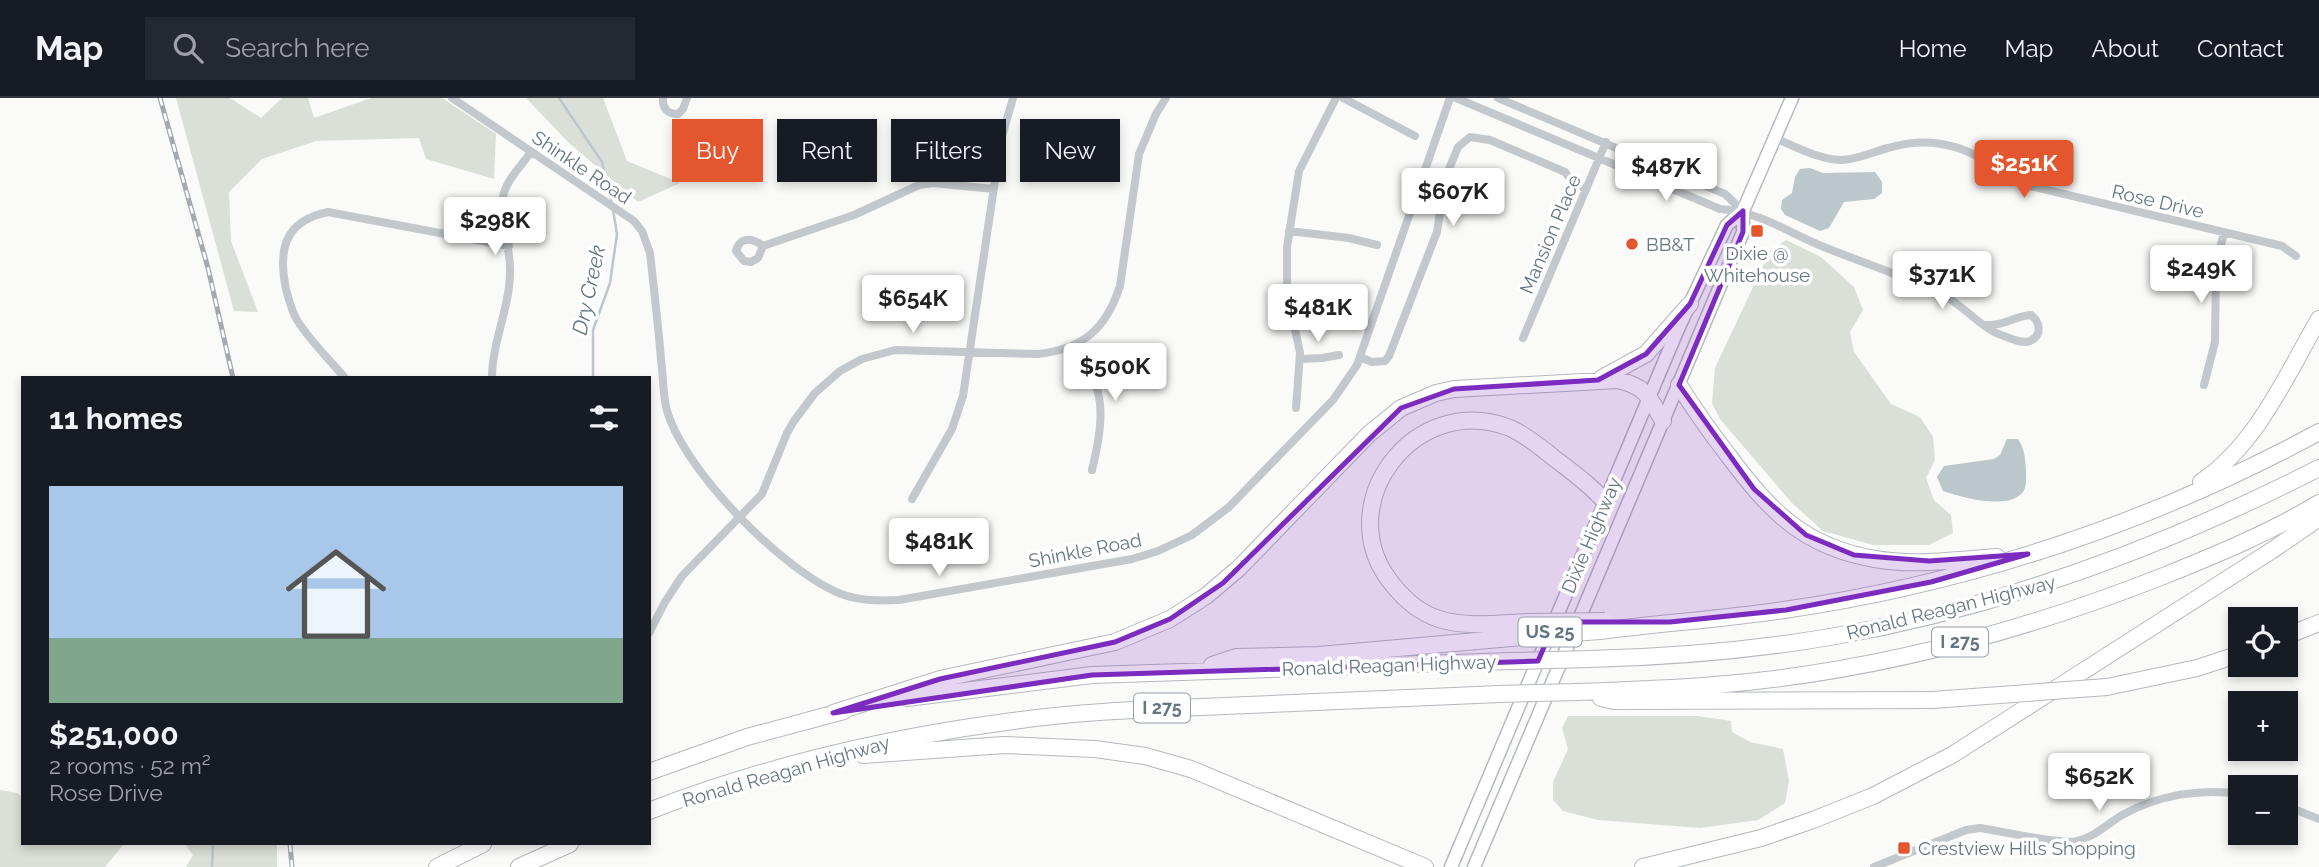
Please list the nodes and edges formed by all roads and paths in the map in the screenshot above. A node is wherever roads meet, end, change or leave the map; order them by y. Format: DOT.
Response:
graph roads {
  1 [pos="452,98"];
  2 [pos="663,98"];
  3 [pos="687,98"];
  4 [pos="1013,98"];
  5 [pos="1166,98"];
  6 [pos="1336,98"];
  7 [pos="1343,98"];
  8 [pos="1450,98"];
  9 [pos="1456,98"];
  10 [pos="1498,98"];
  11 [pos="1792,98"];
  12 [pos="1415,136"];
  13 [pos="1775,138"];
  14 [pos="1606,142"];
  15 [pos="531,152"];
  16 [pos="1598,160"];
  17 [pos="994,189"];
  18 [pos="1586,190"];
  19 [pos="1743,211"];
  20 [pos="1290,231"];
  21 [pos="2224,232"];
  22 [pos="1377,245"];
  23 [pos="509,246"];
  24 [pos="762,246"];
  25 [pos="2296,256"];
  26 [pos="1690,304"];
  27 [pos="2319,319"];
  28 [pos="1985,325"];
  29 [pos="1523,338"];
  30 [pos="1079,344"];
  31 [pos="970,352"];
  32 [pos="1339,355"];
  33 [pos="1360,357"];
  34 [pos="1300,359"];
  35 [pos="343,376"];
  36 [pos="492,376"];
  37 [pos="1598,380"];
  38 [pos="1679,385"];
  39 [pos="2204,385"];
  40 [pos="1649,397"];
  41 [pos="1296,408"];
  42 [pos="1663,421"];
  43 [pos="2319,432"];
  44 [pos="2319,468"];
  45 [pos="1092,470"];
  46 [pos="912,499"];
  47 [pos="1606,503"];
  48 [pos="2319,503"];
  49 [pos="2166,506"];
  50 [pos="739,516"];
  51 [pos="2319,518"];
  52 [pos="2028,554"];
  53 [pos="2319,623"];
  54 [pos="651,629"];
  55 [pos="1526,630"];
  56 [pos="2298,631"];
  57 [pos="2228,658"];
  58 [pos="1194,670"];
  59 [pos="1578,692"];
  60 [pos="834,713"];
  61 [pos="829,756"];
  62 [pos="651,771"];
  63 [pos="2228,793"];
  64 [pos="651,810"];
  65 [pos="2298,811"];
  66 [pos="2319,819"];
  67 [pos="481,845"];
  68 [pos="568,845"];
  69 [pos="437,867"];
  70 [pos="519,867"];
  71 [pos="1425,867"];
  72 [pos="1451,867"];
  73 [pos="1474,867"];
  74 [pos="1643,867"];
  75 [pos="1874,867"];
  1 -- 15 [label="street, Shinkle Road"];
  2 -- 3 [label="street"];
  4 -- 17 [label="street"];
  5 -- 30 [label="street"];
  6 -- 20 [label="street"];
  7 -- 12 [label="street"];
  8 -- 33 [label="street, Shinkle Road"];
  9 -- 16 [label="street"];
  10 -- 14 [label="street"];
  11 -- 13 [label="main road, Dixie Highway / US 25"];
  13 -- 19 [label="main road, Dixie Highway / US 25"];
  13 -- 21 [label="street, Rose Drive"];
  14 -- 16 [label="street, Mansion Place"];
  14 -- 19 [label="street"];
  15 -- 23 [label="street"];
  15 -- 50 [label="street, Shinkle Road"];
  16 -- 18 [label="street, Mansion Place"];
  16 -- 19 [label="street"];
  17 -- 24 [label="street"];
  17 -- 31 [label="street"];
  18 -- 29 [label="street, Mansion Place"];
  18 -- 33 [label="street"];
  19 -- 26 [label="main road, Dixie Highway / US 25"];
  19 -- 28 [label="street"];
  19 -- 38 [label="main road, Dixie Highway / US 25"];
  20 -- 22 [label="street"];
  20 -- 34 [label="street"];
  21 -- 25 [label="street, Rose Drive"];
  21 -- 39 [label="street"];
  23 -- 35 [label="street"];
  23 -- 36 [label="street"];
  26 -- 37 [label="highway"];
  26 -- 40 [label="main road, Dixie Highway / US 25"];
  27 -- 49 [label="highway"];
  28 -- 28 [label="street"];
  30 -- 31 [label="street"];
  30 -- 45 [label="street"];
  31 -- 46 [label="street"];
  31 -- 50 [label="street"];
  32 -- 34 [label="street"];
  33 -- 50 [label="street, Shinkle Road"];
  34 -- 41 [label="street"];
  37 -- 40 [label="highway"];
  37 -- 60 [label="highway"];
  38 -- 42 [label="main road, Dixie Highway / US 25"];
  38 -- 52 [label="highway"];
  40 -- 42 [label="highway"];
  40 -- 47 [label="main road, Dixie Highway / US 25"];
  42 -- 73 [label="main road, Dixie Highway / US 25"];
  43 -- 49 [label="highway"];
  44 -- 58 [label="highway, Ronald Reagan Highway / I 275, bridge"];
  47 -- 55 [label="highway"];
  47 -- 72 [label="main road, Dixie Highway / US 25"];
  48 -- 59 [label="highway, Ronald Reagan Highway / I 275"];
  49 -- 52 [label="highway"];
  50 -- 54 [label="street"];
  51 -- 74 [label="highway"];
  52 -- 55 [label="highway, bridge"];
  53 -- 56 [label="highway"];
  55 -- 58 [label="highway"];
  57 -- 59 [label="highway, bridge"];
  58 -- 60 [label="highway, Ronald Reagan Highway / I 275"];
  59 -- 61 [label="highway, Ronald Reagan Highway / I 275, bridge"];
  60 -- 62 [label="highway, Ronald Reagan Highway / I 275"];
  61 -- 64 [label="highway, Ronald Reagan Highway / I 275"];
  61 -- 71 [label="highway"];
  63 -- 75 [label="street"];
  65 -- 66 [label="street"];
  67 -- 69 [label="highway"];
  68 -- 70 [label="highway"];
}
